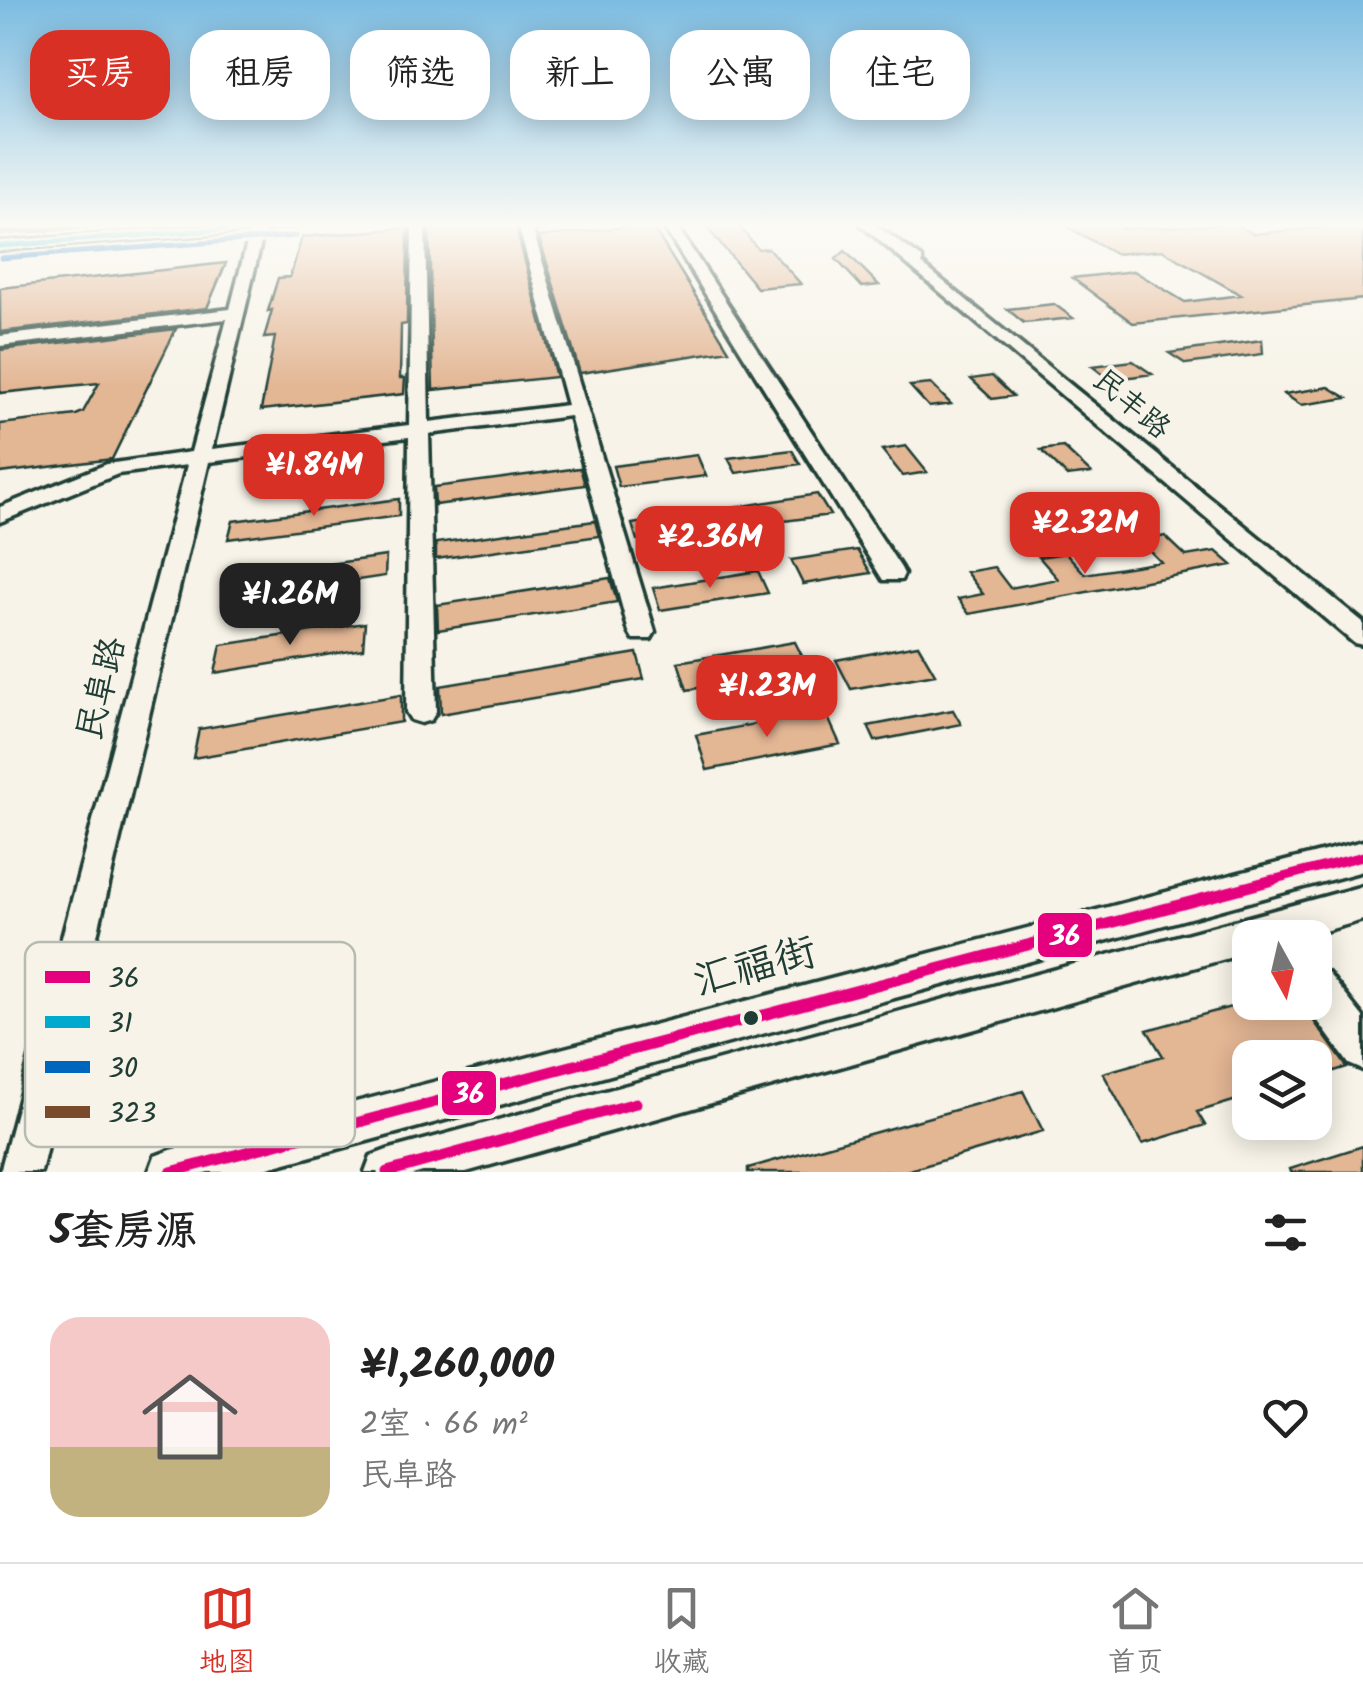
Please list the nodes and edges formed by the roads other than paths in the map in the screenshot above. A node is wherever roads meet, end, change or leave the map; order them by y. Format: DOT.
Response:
graph roads {
  1 [pos="243,279"];
  2 [pos="418,279"];
  3 [pos="540,279"];
  4 [pos="703,279"];
  5 [pos="931,279"];
  6 [pos="236,314"];
  7 [pos="0,340"];
  8 [pos="575,410"];
  9 [pos="417,429"];
  10 [pos="200,459"];
  11 [pos="0,516"];
  12 [pos="892,574"];
  13 [pos="642,632"];
  14 [pos="1363,636"];
  15 [pos="421,712"];
  16 [pos="1363,856"];
  17 [pos="1363,903"];
  18 [pos="1313,920"];
  19 [pos="77,942"];
  20 [pos="1232,945"];
  21 [pos="1332,1009"];
  22 [pos="1363,1050"];
  23 [pos="355,1123"];
  24 [pos="25,1147"];
  25 [pos="265,1147"];
  26 [pos="19,1172"];
  27 [pos="171,1172"];
  28 [pos="388,1172"];
  1 -- 6 [label="street, 民阜路"];
  2 -- 9 [label="street"];
  3 -- 8 [label="street"];
  4 -- 12 [label="street"];
  5 -- 14 [label="street, 民丰路"];
  6 -- 7 [label="street"];
  6 -- 10 [label="street, 民阜路"];
  8 -- 9 [label="street"];
  8 -- 13 [label="street"];
  9 -- 10 [label="street"];
  9 -- 15 [label="street"];
  10 -- 11 [label="street"];
  10 -- 19 [label="street, 民阜路"];
  16 -- 23 [label="street, 汇福街"];
  17 -- 18 [label="street"];
  20 -- 28 [label="street"];
  21 -- 22 [label="street"];
  24 -- 26 [label="street, 民阜路"];
  25 -- 27 [label="street, 汇福街"];
}
